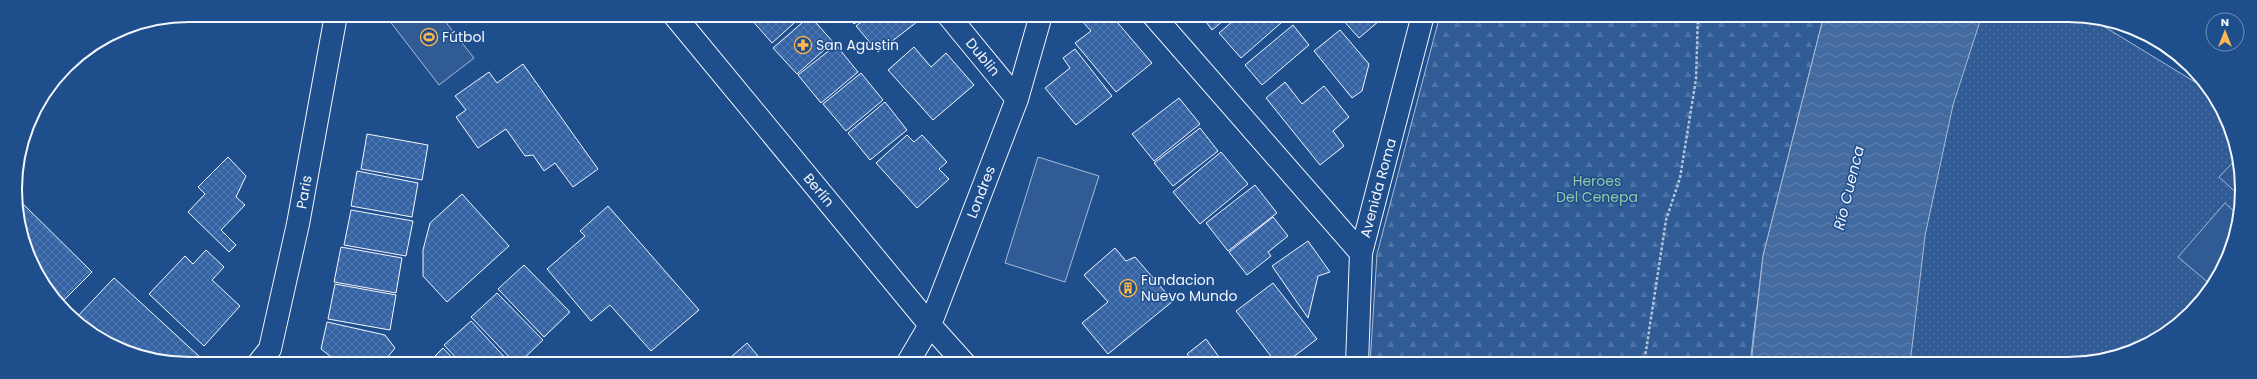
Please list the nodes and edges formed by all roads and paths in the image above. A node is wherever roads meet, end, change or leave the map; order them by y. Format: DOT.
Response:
graph roads {
  1 [pos="335,22"];
  2 [pos="680,22"];
  3 [pos="954,22"];
  4 [pos="1039,22"];
  5 [pos="1159,22"];
  6 [pos="1421,22"];
  7 [pos="1698,22"];
  8 [pos="1018,99"];
  9 [pos="1361,253"];
  10 [pos="930,325"];
  11 [pos="264,357"];
  12 [pos="911,357"];
  13 [pos="959,357"];
  14 [pos="1357,357"];
  15 [pos="1645,357"];
  1 -- 11 [label="street, Paris"];
  2 -- 10 [label="street, Berlín"];
  3 -- 8 [label="street, Dublin"];
  4 -- 8 [label="street, Londres"];
  5 -- 9 [label="street"];
  6 -- 9 [label="street, Avenida Roma"];
  7 -- 15 [label="path"];
  8 -- 10 [label="street, Londres"];
  9 -- 14 [label="street, Avenida Roma"];
  10 -- 12 [label="street, Londres"];
  10 -- 13 [label="street, Berlín"];
}
